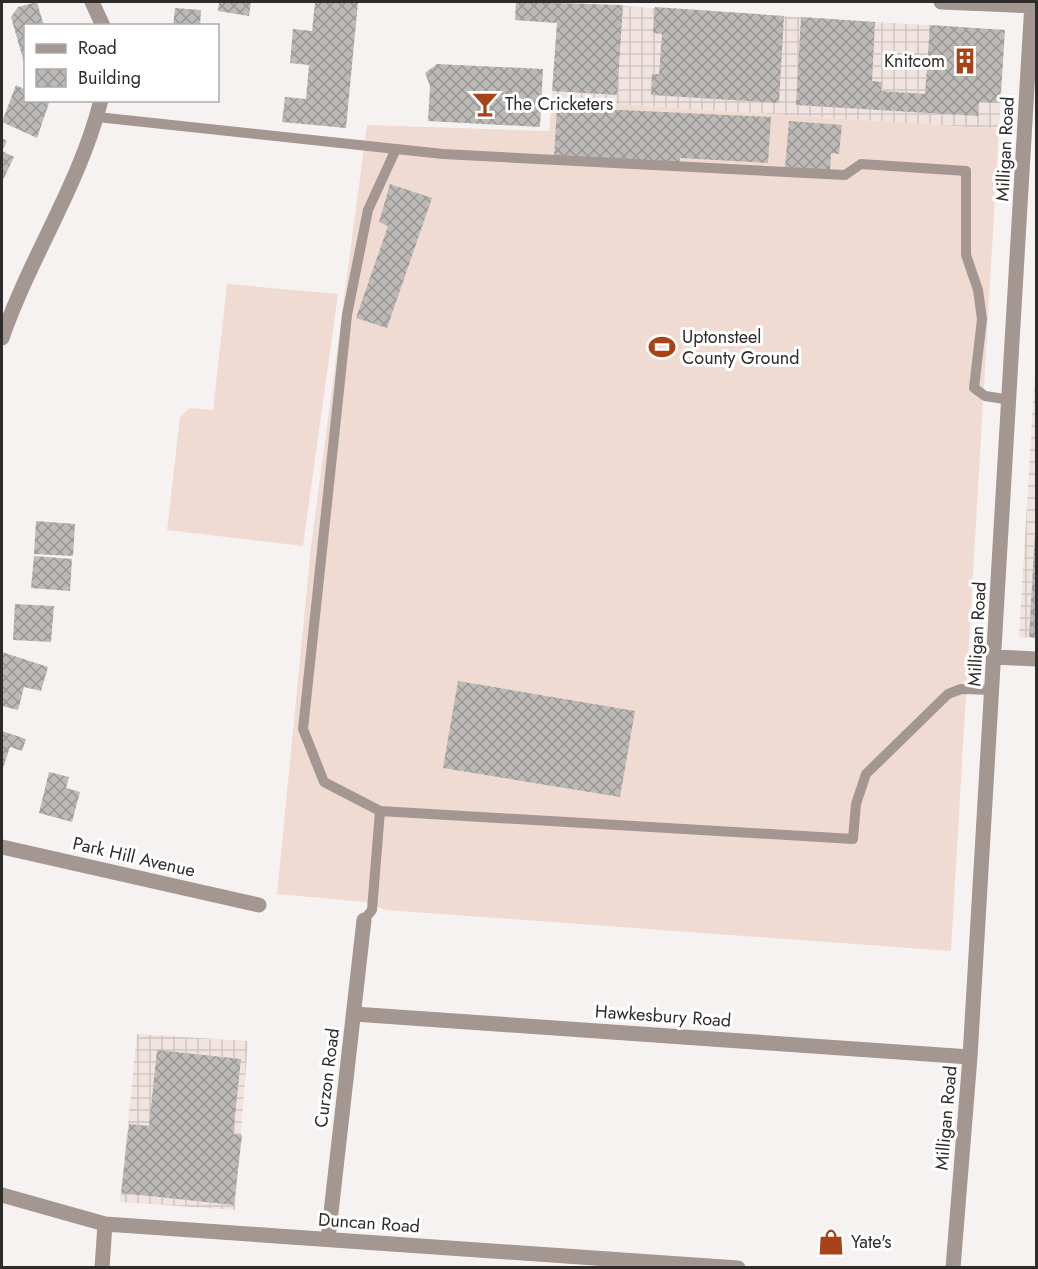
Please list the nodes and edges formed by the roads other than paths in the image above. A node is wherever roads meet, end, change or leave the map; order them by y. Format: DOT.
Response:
graph roads {
  1 [pos="92,2"];
  2 [pos="940,2"];
  3 [pos="1033,4"];
  4 [pos="102,24"];
  5 [pos="101,102"];
  6 [pos="97,117"];
  7 [pos="396,149"];
  8 [pos="2,339"];
  9 [pos="1011,400"];
  10 [pos="995,657"];
  11 [pos="1036,659"];
  12 [pos="993,690"];
  13 [pos="380,811"];
  14 [pos="2,847"];
  15 [pos="259,905"];
  16 [pos="364,920"];
  17 [pos="354,1014"];
  18 [pos="970,1057"];
  19 [pos="2,1195"];
  20 [pos="105,1224"];
  21 [pos="327,1239"];
  22 [pos="524,1261"];
  23 [pos="102,1268"];
  24 [pos="738,1268"];
  25 [pos="953,1268"];
  1 -- 4 [label="street"];
  2 -- 3 [label="street"];
  3 -- 9 [label="street, Milligan Road"];
  5 -- 6 [label="street"];
  6 -- 7 [label="lane"];
  6 -- 8 [label="street"];
  7 -- 9 [label="lane"];
  7 -- 13 [label="lane"];
  9 -- 10 [label="street, Milligan Road"];
  10 -- 11 [label="street"];
  10 -- 12 [label="street, Milligan Road"];
  12 -- 13 [label="lane"];
  12 -- 18 [label="street, Milligan Road"];
  13 -- 16 [label="lane"];
  14 -- 15 [label="street, Park Hill Avenue"];
  16 -- 17 [label="street, Curzon Road"];
  17 -- 18 [label="street, Hawkesbury Road"];
  17 -- 21 [label="street, Curzon Road"];
  18 -- 25 [label="street, Milligan Road"];
  19 -- 20 [label="street, Duncan Road"];
  20 -- 21 [label="street, Duncan Road"];
  20 -- 23 [label="street"];
  21 -- 22 [label="street, Duncan Road"];
  22 -- 24 [label="street, Duncan Road"];
}
